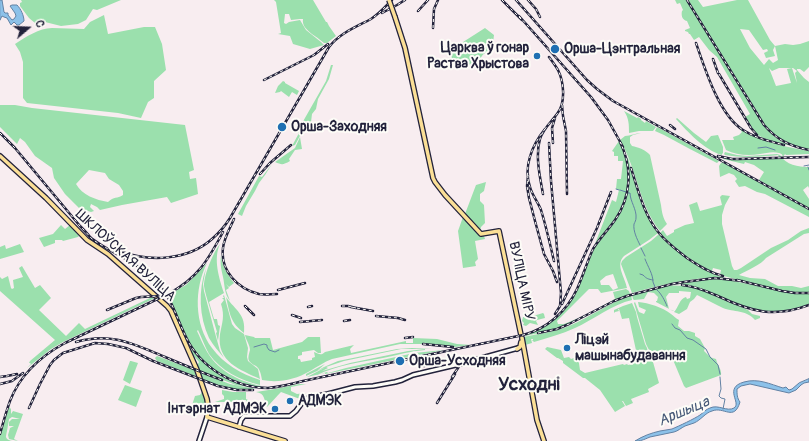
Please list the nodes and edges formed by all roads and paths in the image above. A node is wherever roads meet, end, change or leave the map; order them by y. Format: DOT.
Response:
graph roads {
  1 [pos="389,0"];
  2 [pos="0,156"];
  3 [pos="521,337"];
  4 [pos="523,347"];
  5 [pos="517,349"];
  6 [pos="206,417"];
  7 [pos="239,426"];
  8 [pos="199,441"];
  9 [pos="285,441"];
  10 [pos="544,441"];
  1 -- 3 [label="main road, ВУЛІЦА МІРУ, bridge"];
  2 -- 6 [label="main road, ШКЛОЎСКАЯ ВУЛІЦА"];
  3 -- 4 [label="main road, ВУЛІЦА МІРУ"];
  3 -- 5 [label="main road"];
  4 -- 5 [label="main road"];
  4 -- 10 [label="main road, ВУЛІЦА МІРУ"];
  5 -- 7 [label="main road"];
  6 -- 7 [label="main road"];
  6 -- 8 [label="main road"];
  7 -- 9 [label="main road"];
}
